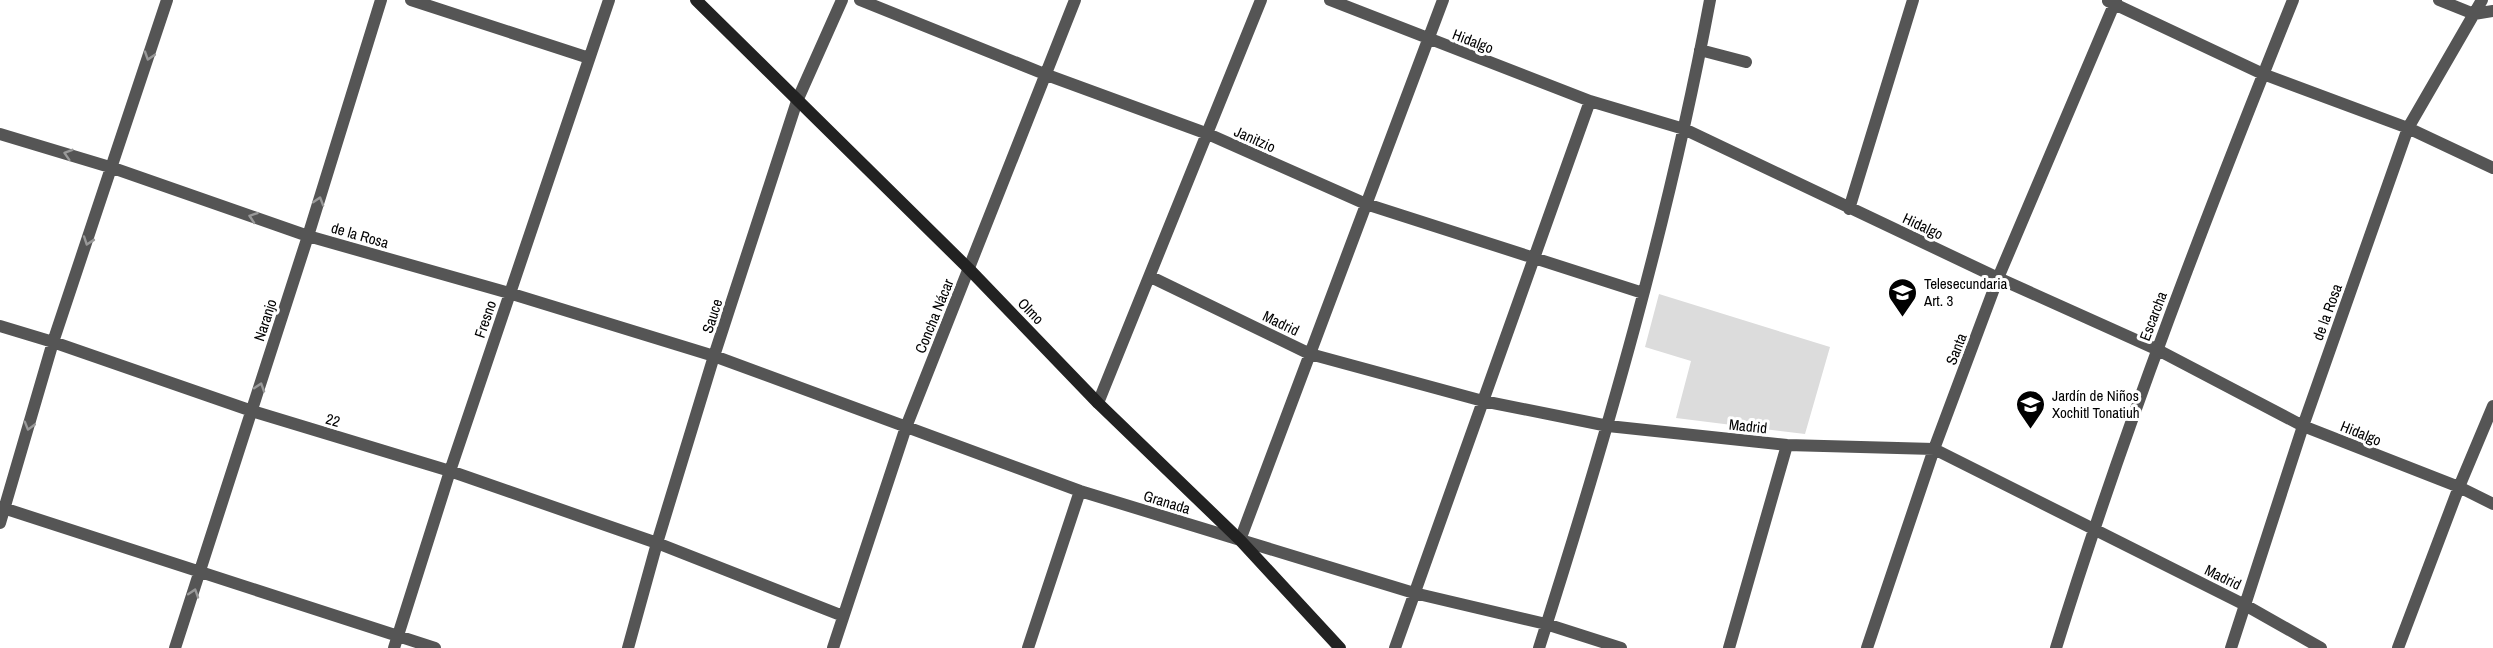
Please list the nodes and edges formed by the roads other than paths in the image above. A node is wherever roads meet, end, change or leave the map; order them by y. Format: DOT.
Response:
graph roads {
  1 [pos="167,0"];
  2 [pos="381,0"];
  3 [pos="411,0"];
  4 [pos="609,0"];
  5 [pos="696,0"];
  6 [pos="842,0"];
  7 [pos="860,0"];
  8 [pos="1075,0"];
  9 [pos="1261,0"];
  10 [pos="1330,0"];
  11 [pos="1443,0"];
  12 [pos="1710,0"];
  13 [pos="1913,0"];
  14 [pos="2293,0"];
  15 [pos="2439,0"];
  16 [pos="2482,0"];
  17 [pos="2113,1"];
  18 [pos="2493,11"];
  19 [pos="2474,14"];
  20 [pos="1428,40"];
  21 [pos="1700,50"];
  22 [pos="589,58"];
  23 [pos="1746,62"];
  24 [pos="2264,74"];
  25 [pos="1047,75"];
  26 [pos="796,101"];
  27 [pos="1590,101"];
  28 [pos="2408,128"];
  29 [pos="1684,129"];
  30 [pos="0,134"];
  31 [pos="1208,134"];
  32 [pos="113,168"];
  33 [pos="2493,168"];
  34 [pos="1366,204"];
  35 [pos="1849,208"];
  36 [pos="308,236"];
  37 [pos="1534,256"];
  38 [pos="969,270"];
  39 [pos="1151,278"];
  40 [pos="1998,278"];
  41 [pos="509,293"];
  42 [pos="1643,293"];
  43 [pos="0,326"];
  44 [pos="53,342"];
  45 [pos="2156,349"];
  46 [pos="1310,354"];
  47 [pos="714,356"];
  48 [pos="1483,401"];
  49 [pos="1098,402"];
  50 [pos="2493,406"];
  51 [pos="252,411"];
  52 [pos="1608,426"];
  53 [pos="2302,426"];
  54 [pos="906,427"];
  55 [pos="1787,445"];
  56 [pos="1934,449"];
  57 [pos="450,471"];
  58 [pos="2459,488"];
  59 [pos="1080,491"];
  60 [pos="2493,504"];
  61 [pos="2,508"];
  62 [pos="0,523"];
  63 [pos="2092,529"];
  64 [pos="1240,540"];
  65 [pos="657,543"];
  66 [pos="201,571"];
  67 [pos="1414,592"];
  68 [pos="2245,605"];
  69 [pos="843,616"];
  70 [pos="1546,624"];
  71 [pos="398,636"];
  72 [pos="175,648"];
  73 [pos="394,648"];
  74 [pos="435,648"];
  75 [pos="628,648"];
  76 [pos="833,648"];
  77 [pos="1028,648"];
  78 [pos="1340,648"];
  79 [pos="1395,648"];
  80 [pos="1539,648"];
  81 [pos="1621,648"];
  82 [pos="1729,648"];
  83 [pos="1867,648"];
  84 [pos="2056,648"];
  85 [pos="2231,648"];
  86 [pos="2321,648"];
  87 [pos="2397,648"];
  1 -- 32 [label="street, one-way"];
  36 -- 2 [label="street, Naranjo, one-way"];
  3 -- 22 [label="street"];
  4 -- 22 [label="street, Fresno"];
  5 -- 26 [label="main road, Olmo"];
  6 -- 26 [label="street, Sauce"];
  7 -- 25 [label="street, Janitzio"];
  8 -- 25 [label="street, Concha Nácar"];
  9 -- 31 [label="street"];
  10 -- 20 [label="street, Hidalgo"];
  11 -- 20 [label="street"];
  12 -- 21 [label="street"];
  13 -- 35 [label="street"];
  14 -- 24 [label="street, Escarcha"];
  15 -- 19 [label="street"];
  16 -- 19 [label="street, de la Rosa"];
  17 -- 24 [label="street"];
  17 -- 40 [label="street, Santa"];
  18 -- 19 [label="street"];
  19 -- 28 [label="street, de la Rosa"];
  20 -- 27 [label="street, Hidalgo"];
  20 -- 34 [label="street"];
  21 -- 23 [label="street"];
  21 -- 29 [label="street"];
  22 -- 41 [label="street, Fresno"];
  24 -- 28 [label="street"];
  24 -- 45 [label="street, Escarcha"];
  25 -- 31 [label="street, Janitzio"];
  25 -- 38 [label="street, Concha Nácar"];
  26 -- 38 [label="main road, Olmo"];
  26 -- 47 [label="street, Sauce"];
  27 -- 29 [label="street, Hidalgo"];
  27 -- 37 [label="street"];
  28 -- 33 [label="street"];
  28 -- 53 [label="street, de la Rosa"];
  29 -- 35 [label="street, Hidalgo"];
  29 -- 42 [label="street"];
  32 -- 30 [label="street, de la Rosa, one-way"];
  31 -- 34 [label="street, Janitzio"];
  31 -- 39 [label="street"];
  36 -- 32 [label="street, de la Rosa, one-way"];
  32 -- 44 [label="street, one-way"];
  34 -- 37 [label="street, Janitzio"];
  34 -- 46 [label="street"];
  35 -- 40 [label="street, Hidalgo"];
  36 -- 41 [label="street, de la Rosa"];
  51 -- 36 [label="street, Naranjo, one-way"];
  37 -- 42 [label="street, Janitzio"];
  37 -- 48 [label="street"];
  38 -- 49 [label="main road, Olmo"];
  38 -- 54 [label="street, Concha Nácar"];
  39 -- 46 [label="street, Madrid"];
  39 -- 49 [label="street"];
  40 -- 45 [label="street, Hidalgo"];
  40 -- 56 [label="street, Santa"];
  41 -- 47 [label="street, de la Rosa"];
  41 -- 57 [label="street, Fresno"];
  42 -- 52 [label="street"];
  43 -- 44 [label="street, 22"];
  44 -- 51 [label="street, 22"];
  44 -- 61 [label="street, one-way"];
  45 -- 53 [label="street, Hidalgo"];
  45 -- 63 [label="street, Escarcha"];
  46 -- 48 [label="street, Madrid"];
  46 -- 64 [label="street"];
  47 -- 54 [label="street, Granada"];
  47 -- 65 [label="street, Sauce"];
  48 -- 52 [label="street, Madrid"];
  48 -- 67 [label="street"];
  49 -- 64 [label="main road, Olmo"];
  50 -- 58 [label="street"];
  51 -- 57 [label="street, 22"];
  51 -- 66 [label="street, Naranjo"];
  52 -- 55 [label="street, Madrid"];
  52 -- 70 [label="street"];
  53 -- 58 [label="street, Hidalgo"];
  53 -- 68 [label="street, de la Rosa"];
  54 -- 59 [label="street, Granada"];
  54 -- 69 [label="street, Concha Nácar"];
  55 -- 56 [label="street, Madrid"];
  55 -- 82 [label="street"];
  56 -- 63 [label="street, Madrid"];
  56 -- 83 [label="street, Santa"];
  57 -- 65 [label="street, 22"];
  57 -- 71 [label="street, Fresno"];
  58 -- 60 [label="street, Hidalgo"];
  58 -- 87 [label="street"];
  59 -- 64 [label="street, Granada"];
  59 -- 77 [label="street"];
  61 -- 62 [label="street"];
  61 -- 66 [label="street"];
  63 -- 68 [label="street, Madrid"];
  63 -- 84 [label="street, Escarcha"];
  64 -- 67 [label="street, Granada"];
  64 -- 78 [label="main road, Olmo"];
  65 -- 69 [label="street, 22"];
  65 -- 75 [label="street, Sauce"];
  66 -- 71 [label="street"];
  72 -- 66 [label="street, Naranjo, one-way"];
  67 -- 70 [label="street, Granada"];
  67 -- 79 [label="street"];
  68 -- 85 [label="street, de la Rosa"];
  68 -- 86 [label="street, Madrid"];
  69 -- 76 [label="street, Concha Nácar"];
  70 -- 80 [label="street"];
  70 -- 81 [label="street, Granada"];
  71 -- 73 [label="street, Fresno"];
  71 -- 74 [label="street"];
}
